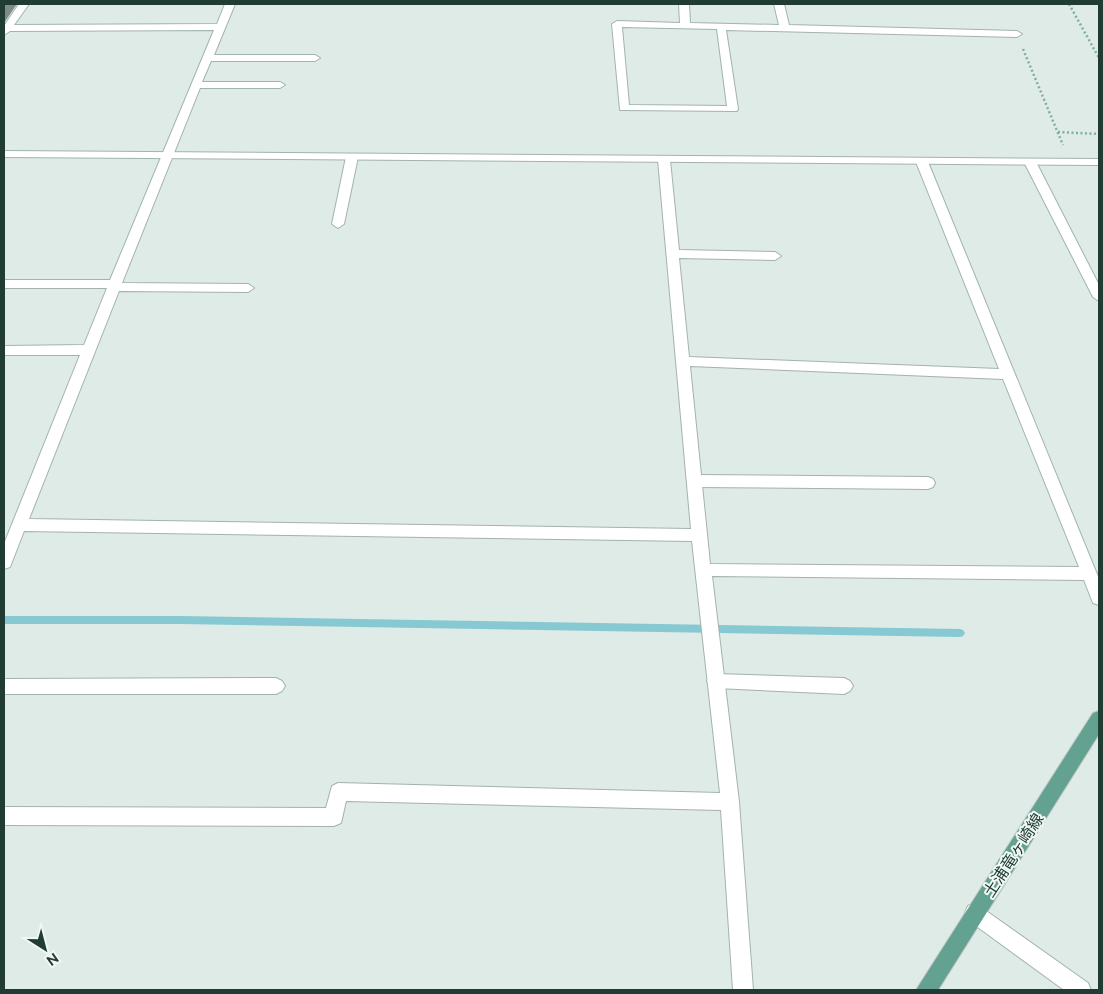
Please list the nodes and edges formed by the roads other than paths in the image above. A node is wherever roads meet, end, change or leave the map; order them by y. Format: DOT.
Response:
graph roads {
  1 [pos="24,4"];
  2 [pos="230,4"];
  3 [pos="684,4"];
  4 [pos="779,4"];
  5 [pos="684,26"];
  6 [pos="721,26"];
  7 [pos="220,27"];
  8 [pos="785,28"];
  9 [pos="5,30"];
  10 [pos="1016,34"];
  11 [pos="208,58"];
  12 [pos="314,58"];
  13 [pos="196,85"];
  14 [pos="280,85"];
  15 [pos="4,154"];
  16 [pos="166,156"];
  17 [pos="352,156"];
  18 [pos="664,160"];
  19 [pos="922,162"];
  20 [pos="1030,162"];
  21 [pos="1099,162"];
  22 [pos="338,224"];
  23 [pos="674,254"];
  24 [pos="775,256"];
  25 [pos="4,284"];
  26 [pos="114,285"];
  27 [pos="248,288"];
  28 [pos="1099,297"];
  29 [pos="4,350"];
  30 [pos="88,350"];
  31 [pos="683,361"];
  32 [pos="1008,374"];
  33 [pos="694,481"];
  34 [pos="928,483"];
  35 [pos="18,525"];
  36 [pos="699,536"];
  37 [pos="4,563"];
  38 [pos="703,570"];
  39 [pos="1088,574"];
  40 [pos="1099,598"];
  41 [pos="716,681"];
  42 [pos="276,686"];
  43 [pos="844,686"];
  44 [pos="4,687"];
  45 [pos="1099,722"];
  46 [pos="730,802"];
  47 [pos="4,816"];
  48 [pos="975,913"];
  49 [pos="743,990"];
  50 [pos="926,990"];
  51 [pos="1081,990"];
  1 -- 9 [label="street"];
  2 -- 7 [label="street"];
  3 -- 5 [label="street"];
  4 -- 8 [label="street"];
  5 -- 6 [label="street"];
  5 -- 6 [label="street"];
  6 -- 8 [label="street"];
  7 -- 9 [label="street"];
  7 -- 11 [label="street"];
  8 -- 10 [label="street"];
  11 -- 12 [label="street"];
  11 -- 13 [label="street"];
  13 -- 14 [label="street"];
  13 -- 16 [label="street"];
  15 -- 16 [label="street"];
  16 -- 17 [label="street"];
  16 -- 26 [label="street"];
  17 -- 18 [label="street"];
  17 -- 22 [label="street"];
  18 -- 19 [label="street"];
  18 -- 23 [label="street"];
  19 -- 20 [label="street"];
  19 -- 32 [label="street"];
  20 -- 21 [label="street"];
  20 -- 28 [label="street"];
  23 -- 24 [label="street"];
  23 -- 31 [label="street"];
  25 -- 26 [label="street"];
  26 -- 27 [label="street"];
  26 -- 30 [label="street"];
  29 -- 30 [label="street"];
  30 -- 35 [label="street"];
  31 -- 32 [label="street"];
  31 -- 33 [label="street"];
  32 -- 39 [label="street"];
  33 -- 34 [label="street"];
  33 -- 36 [label="street"];
  35 -- 36 [label="street"];
  35 -- 37 [label="street"];
  36 -- 38 [label="street"];
  38 -- 39 [label="street"];
  38 -- 41 [label="street"];
  39 -- 40 [label="street"];
  41 -- 43 [label="street"];
  41 -- 46 [label="street"];
  42 -- 44 [label="street"];
  45 -- 48 [label="main road, 土浦竜ヶ崎線"];
  46 -- 47 [label="street"];
  46 -- 49 [label="street"];
  48 -- 50 [label="main road, 土浦竜ヶ崎線"];
  48 -- 51 [label="street"];
}
